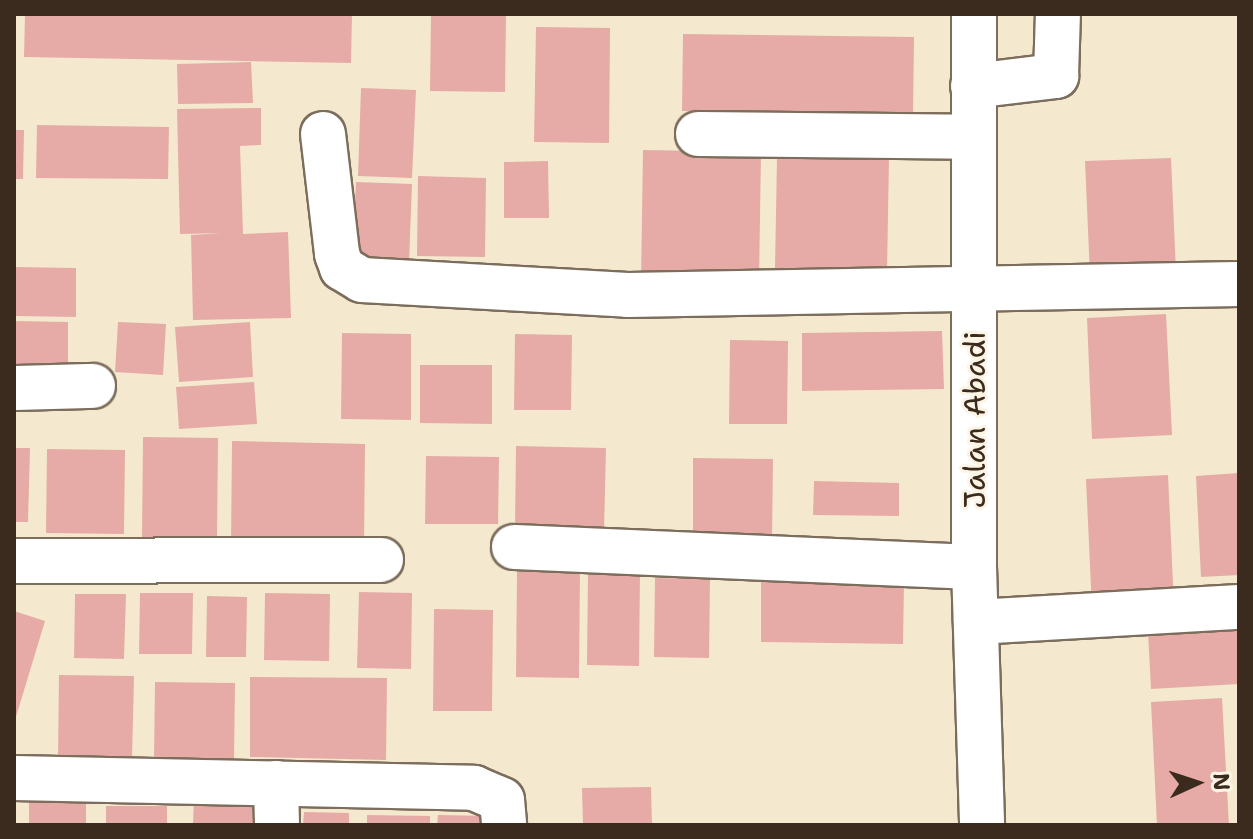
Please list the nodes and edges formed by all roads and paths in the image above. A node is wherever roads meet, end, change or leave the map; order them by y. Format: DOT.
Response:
graph roads {
  1 [pos="974,14"];
  2 [pos="1058,14"];
  3 [pos="973,86"];
  4 [pos="323,134"];
  5 [pos="698,134"];
  6 [pos="972,137"];
  7 [pos="1239,284"];
  8 [pos="975,289"];
  9 [pos="93,386"];
  10 [pos="14,388"];
  11 [pos="514,547"];
  12 [pos="381,560"];
  13 [pos="14,561"];
  14 [pos="974,567"];
  15 [pos="1239,607"];
  16 [pos="976,622"];
  17 [pos="14,778"];
  18 [pos="276,804"];
  19 [pos="504,825"];
  20 [pos="982,825"];
  1 -- 3 [label="street, Jalan Abadi"];
  2 -- 3 [label="street"];
  3 -- 6 [label="street, Jalan Abadi"];
  4 -- 8 [label="street"];
  5 -- 6 [label="street"];
  6 -- 8 [label="street, Jalan Abadi"];
  7 -- 8 [label="street"];
  8 -- 14 [label="street, Jalan Abadi"];
  9 -- 10 [label="street"];
  11 -- 14 [label="street"];
  12 -- 13 [label="street"];
  14 -- 16 [label="street, Jalan Abadi"];
  15 -- 16 [label="street"];
  16 -- 20 [label="street, Jalan Abadi"];
  17 -- 18 [label="street"];
  18 -- 19 [label="street"];
}
